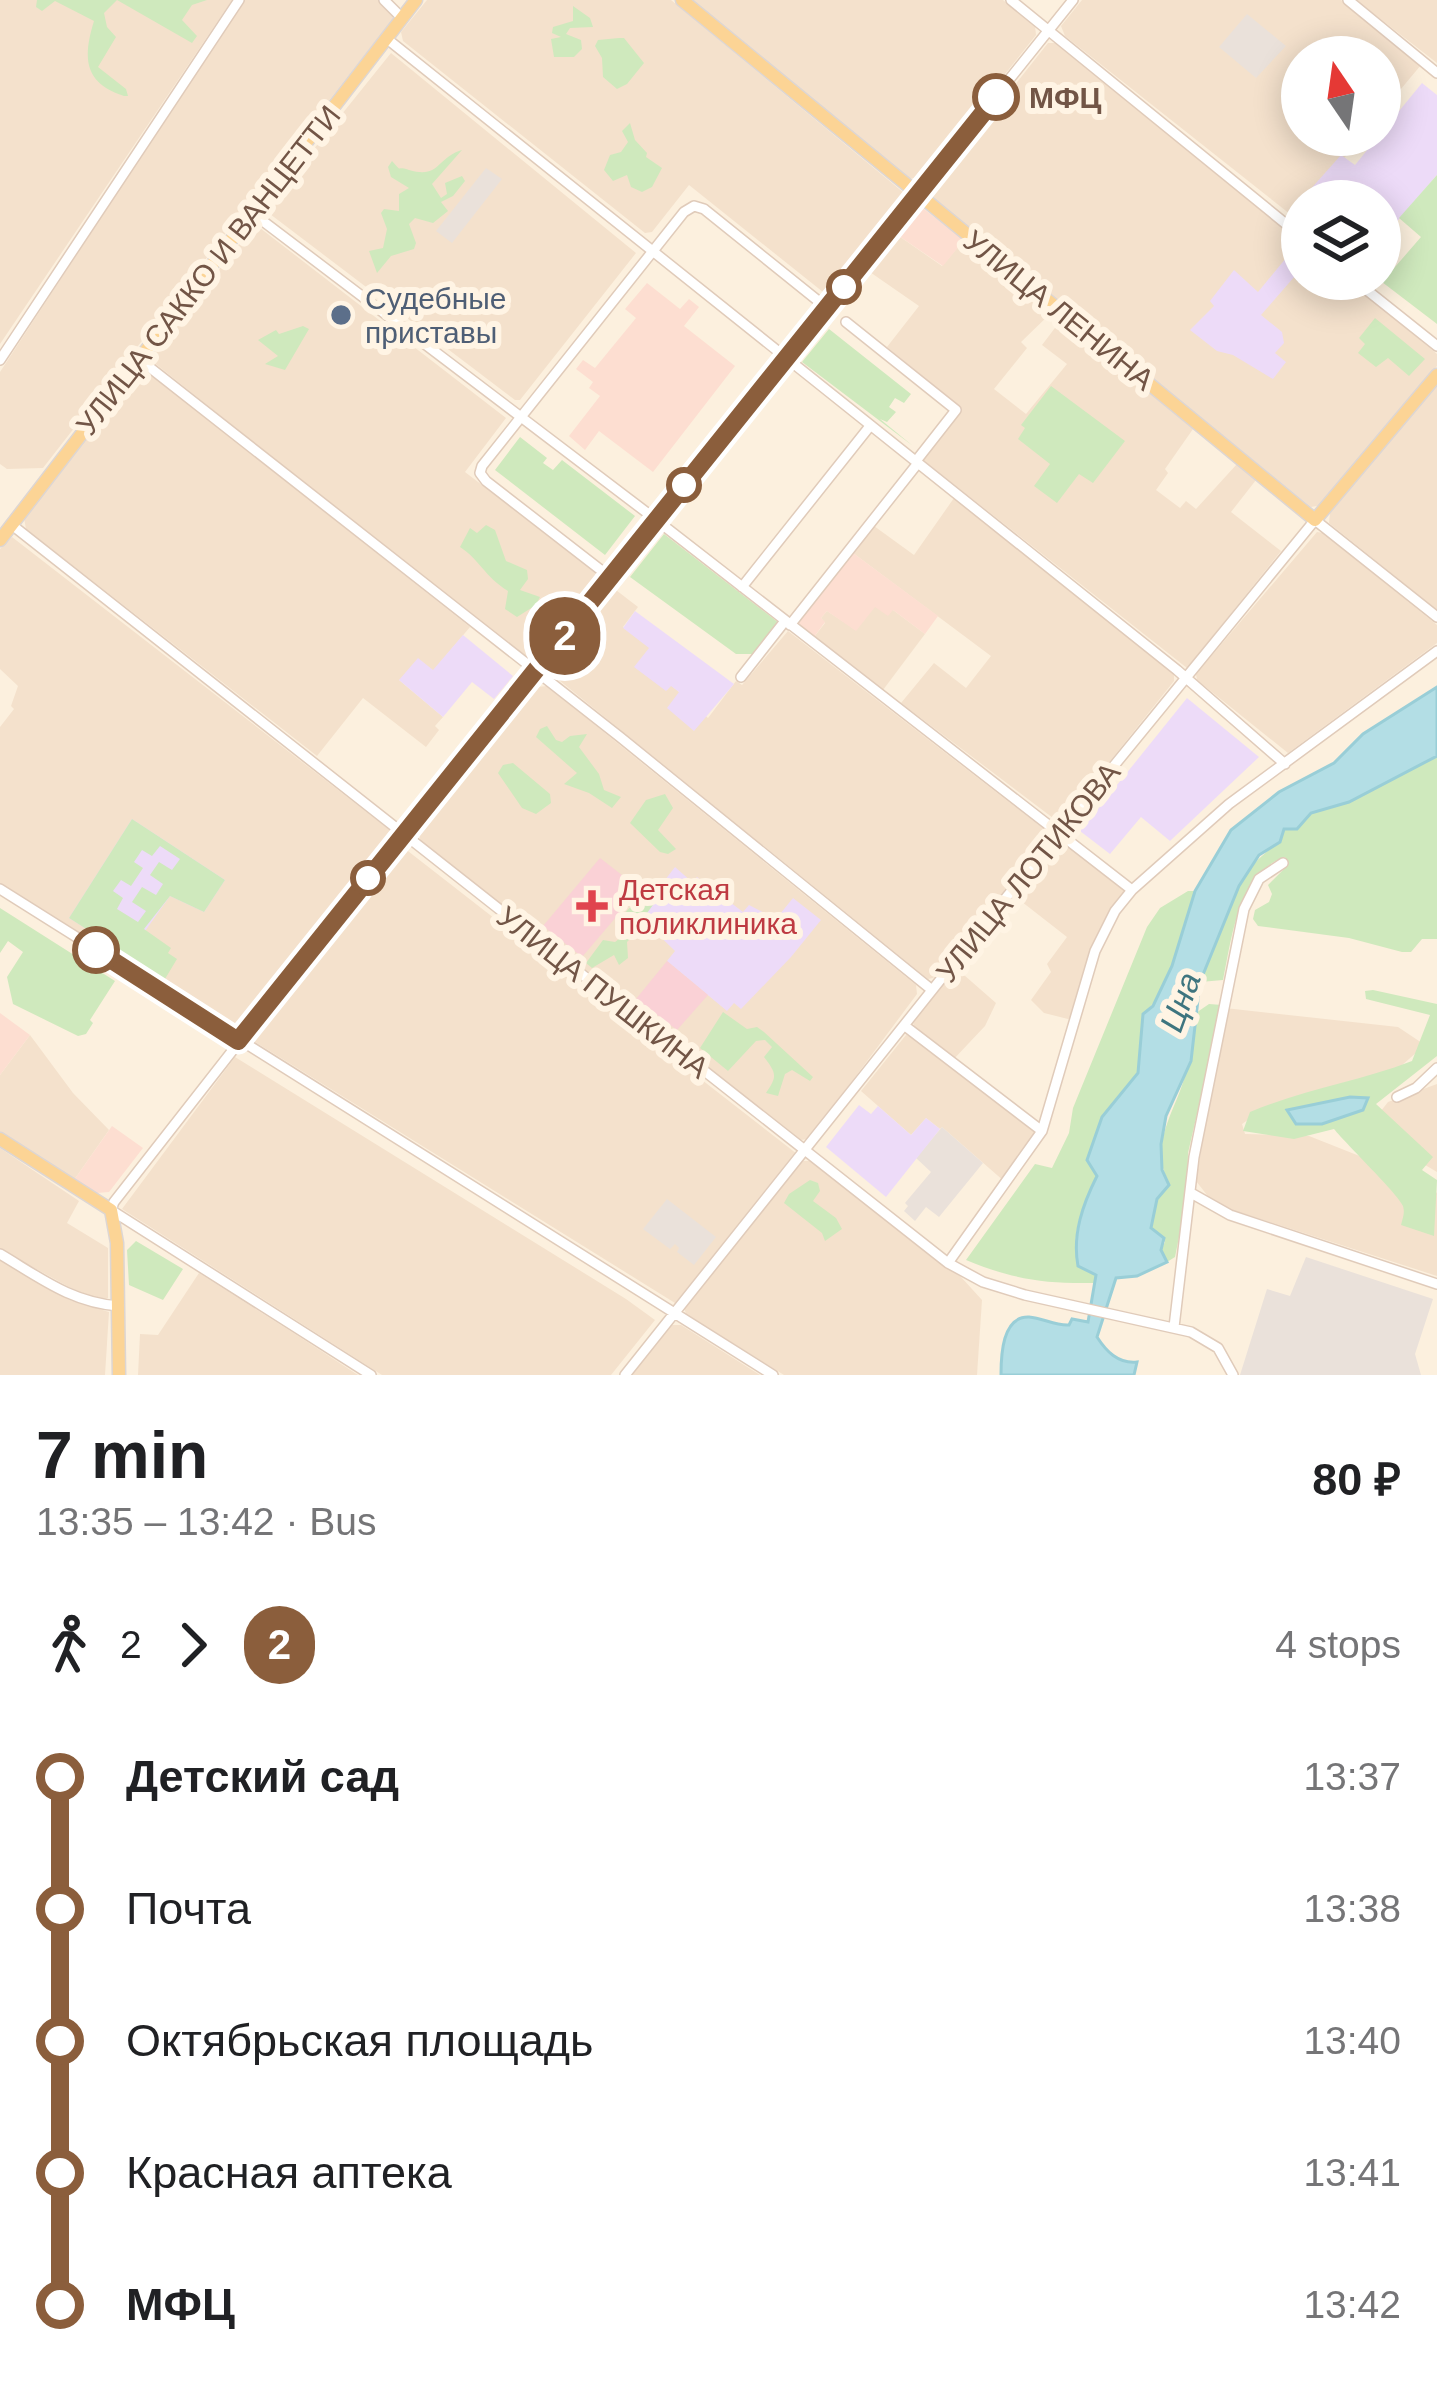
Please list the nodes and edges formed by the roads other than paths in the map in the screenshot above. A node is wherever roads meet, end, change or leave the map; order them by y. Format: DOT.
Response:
graph roads {
  1 [pos="239,0"];
  2 [pos="384,0"];
  3 [pos="416,0"];
  4 [pos="682,0"];
  5 [pos="1011,0"];
  6 [pos="1073,0"];
  7 [pos="1348,0"];
  8 [pos="401,18"];
  9 [pos="1048,30"];
  10 [pos="386,38"];
  11 [pos="1437,73"];
  12 [pos="918,195"];
  13 [pos="251,212"];
  14 [pos="1281,220"];
  15 [pos="652,252"];
  16 [pos="1379,300"];
  17 [pos="827,308"];
  18 [pos="846,322"];
  19 [pos="1437,346"];
  20 [pos="139,358"];
  21 [pos="785,358"];
  22 [pos="0,359"];
  23 [pos="1437,375"];
  24 [pos="521,416"];
  25 [pos="870,426"];
  26 [pos="917,462"];
  27 [pos="656,520"];
  28 [pos="1316,520"];
  29 [pos="12,524"];
  30 [pos="0,540"];
  31 [pos="610,578"];
  32 [pos="742,587"];
  33 [pos="1437,617"];
  34 [pos="787,623"];
  35 [pos="1437,652"];
  36 [pos="536,672"];
  37 [pos="741,677"];
  38 [pos="1186,678"];
  39 [pos="1285,764"];
  40 [pos="404,833"];
  41 [pos="1059,833"];
  42 [pos="1283,863"];
  43 [pos="0,890"];
  44 [pos="1132,890"];
  45 [pos="932,990"];
  46 [pos="905,1026"];
  47 [pos="238,1041"];
  48 [pos="1437,1068"];
  49 [pos="1396,1097"];
  50 [pos="1042,1131"];
  51 [pos="0,1139"];
  52 [pos="806,1152"];
  53 [pos="1191,1193"];
  54 [pos="111,1210"];
  55 [pos="142,1228"];
  56 [pos="117,1243"];
  57 [pos="0,1254"];
  58 [pos="948,1263"];
  59 [pos="1437,1284"];
  60 [pos="119,1306"];
  61 [pos="676,1313"];
  62 [pos="1174,1327"];
  63 [pos="1233,1374"];
  64 [pos="119,1375"];
  65 [pos="371,1375"];
  66 [pos="626,1375"];
  67 [pos="772,1375"];
  1 -- 22 [label="street"];
  2 -- 8 [label="street"];
  3 -- 8 [label="main road, УЛИЦА САККО И ВАНЦЕТТИ"];
  4 -- 12 [label="main road, УЛИЦА ЛЕНИНА"];
  5 -- 9 [label="street"];
  6 -- 9 [label="street"];
  7 -- 11 [label="street"];
  8 -- 10 [label="main road, УЛИЦА САККО И ВАНЦЕТТИ"];
  9 -- 12 [label="street"];
  9 -- 14 [label="street"];
  10 -- 13 [label="main road, УЛИЦА САККО И ВАНЦЕТТИ"];
  10 -- 15 [label="street"];
  12 -- 17 [label="street"];
  12 -- 28 [label="main road, УЛИЦА ЛЕНИНА"];
  13 -- 20 [label="main road, УЛИЦА САККО И ВАНЦЕТТИ"];
  13 -- 24 [label="street"];
  15 -- 17 [label="street"];
  15 -- 21 [label="street"];
  15 -- 24 [label="street"];
  16 -- 19 [label="street"];
  17 -- 21 [label="street"];
  18 -- 26 [label="street"];
  20 -- 29 [label="main road, УЛИЦА САККО И ВАНЦЕТТИ"];
  20 -- 36 [label="street"];
  21 -- 25 [label="street"];
  21 -- 27 [label="street"];
  23 -- 28 [label="main road, УЛИЦА ЛОТИКОВА"];
  24 -- 27 [label="street"];
  24 -- 31 [label="street"];
  25 -- 26 [label="street"];
  25 -- 32 [label="street"];
  26 -- 34 [label="street"];
  26 -- 38 [label="street"];
  27 -- 31 [label="street"];
  27 -- 32 [label="street"];
  28 -- 33 [label="street, УЛИЦА ЛЕНИНА"];
  28 -- 38 [label="street, УЛИЦА ЛОТИКОВА"];
  29 -- 30 [label="main road, УЛИЦА САККО И ВАНЦЕТТИ"];
  29 -- 40 [label="street, УЛИЦА ПУШКИНА"];
  31 -- 36 [label="street"];
  32 -- 34 [label="street"];
  34 -- 37 [label="street"];
  34 -- 41 [label="street"];
  35 -- 39 [label="street"];
  36 -- 40 [label="street"];
  36 -- 45 [label="street"];
  38 -- 39 [label="street"];
  38 -- 41 [label="street, УЛИЦА ЛОТИКОВА"];
  39 -- 44 [label="street"];
  40 -- 47 [label="street"];
  40 -- 52 [label="street, УЛИЦА ПУШКИНА"];
  41 -- 44 [label="street"];
  41 -- 45 [label="street, УЛИЦА ЛОТИКОВА"];
  42 -- 53 [label="street"];
  43 -- 47 [label="street"];
  44 -- 50 [label="street"];
  45 -- 46 [label="street, УЛИЦА ЛОТИКОВА"];
  46 -- 50 [label="street"];
  46 -- 52 [label="street, УЛИЦА ЛОТИКОВА"];
  47 -- 54 [label="street"];
  47 -- 61 [label="street"];
  48 -- 49 [label="street"];
  50 -- 58 [label="street"];
  51 -- 54 [label="main road"];
  52 -- 58 [label="street, УЛИЦА ПУШКИНА"];
  52 -- 61 [label="street, УЛИЦА ЛОТИКОВА"];
  53 -- 59 [label="street"];
  53 -- 62 [label="street"];
  54 -- 55 [label="street"];
  54 -- 56 [label="main road"];
  55 -- 56 [label="street"];
  55 -- 65 [label="street"];
  56 -- 60 [label="main road"];
  57 -- 60 [label="street"];
  58 -- 62 [label="street, УЛИЦА ПУШКИНА"];
  60 -- 64 [label="main road"];
  61 -- 66 [label="street, УЛИЦА ЛОТИКОВА"];
  61 -- 67 [label="street"];
  62 -- 63 [label="street, УЛИЦА ПУШКИНА"];
}
